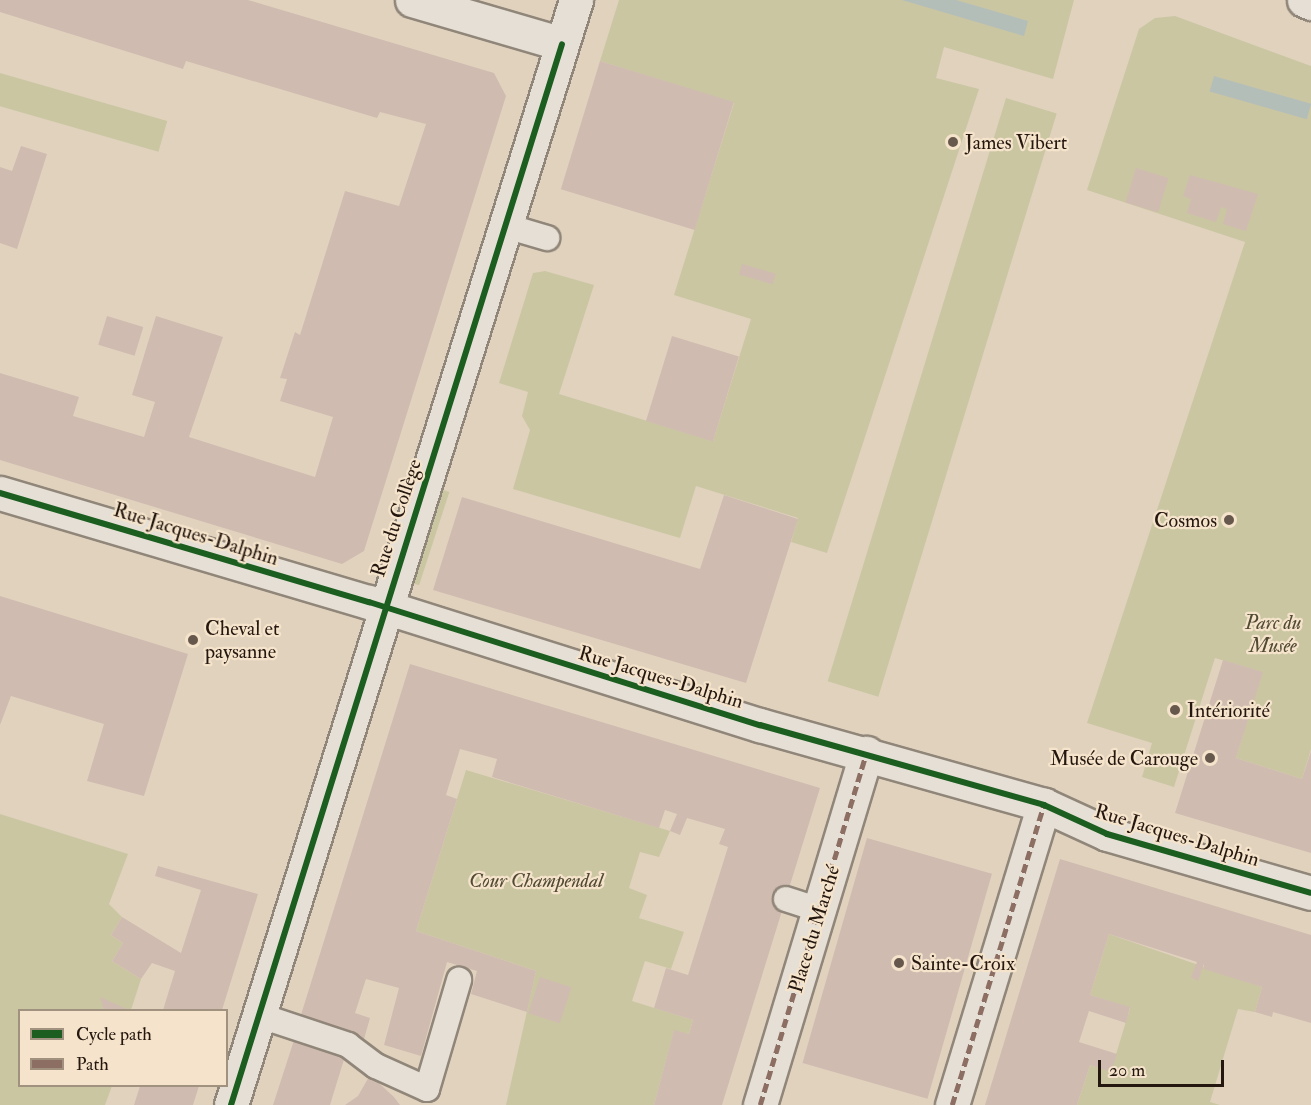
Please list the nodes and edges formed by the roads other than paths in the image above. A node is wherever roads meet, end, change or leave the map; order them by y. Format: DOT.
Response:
graph roads {
  1 [pos="412,0"];
  2 [pos="576,0"];
  3 [pos="1304,0"];
  4 [pos="1311,3"];
  5 [pos="562,44"];
  6 [pos="506,226"];
  7 [pos="546,238"];
  8 [pos="0,493"];
  9 [pos="385,607"];
  10 [pos="866,753"];
  11 [pos="1044,805"];
  12 [pos="1311,893"];
  13 [pos="786,899"];
  14 [pos="820,910"];
  15 [pos="459,980"];
  16 [pos="258,1015"];
  17 [pos="231,1105"];
  18 [pos="760,1105"];
  19 [pos="952,1105"];
  1 -- 5 [label="street"];
  2 -- 5 [label="street, Rue du Collège"];
  3 -- 4 [label="street"];
  5 -- 6 [label="street, Rue du Collège"];
  6 -- 7 [label="lane"];
  6 -- 9 [label="street, Rue du Collège"];
  8 -- 9 [label="street, Rue Jacques-Dalphin"];
  9 -- 10 [label="street, Rue Jacques-Dalphin"];
  9 -- 16 [label="street, Rue du Collège"];
  10 -- 11 [label="street, Rue Jacques-Dalphin"];
  10 -- 14 [label="street, Place du Marché"];
  11 -- 12 [label="street, Rue Jacques-Dalphin"];
  11 -- 19 [label="street"];
  13 -- 14 [label="lane"];
  14 -- 18 [label="street, Place du Marché"];
  15 -- 16 [label="lane"];
  16 -- 17 [label="street, Rue du Collège"];
}
